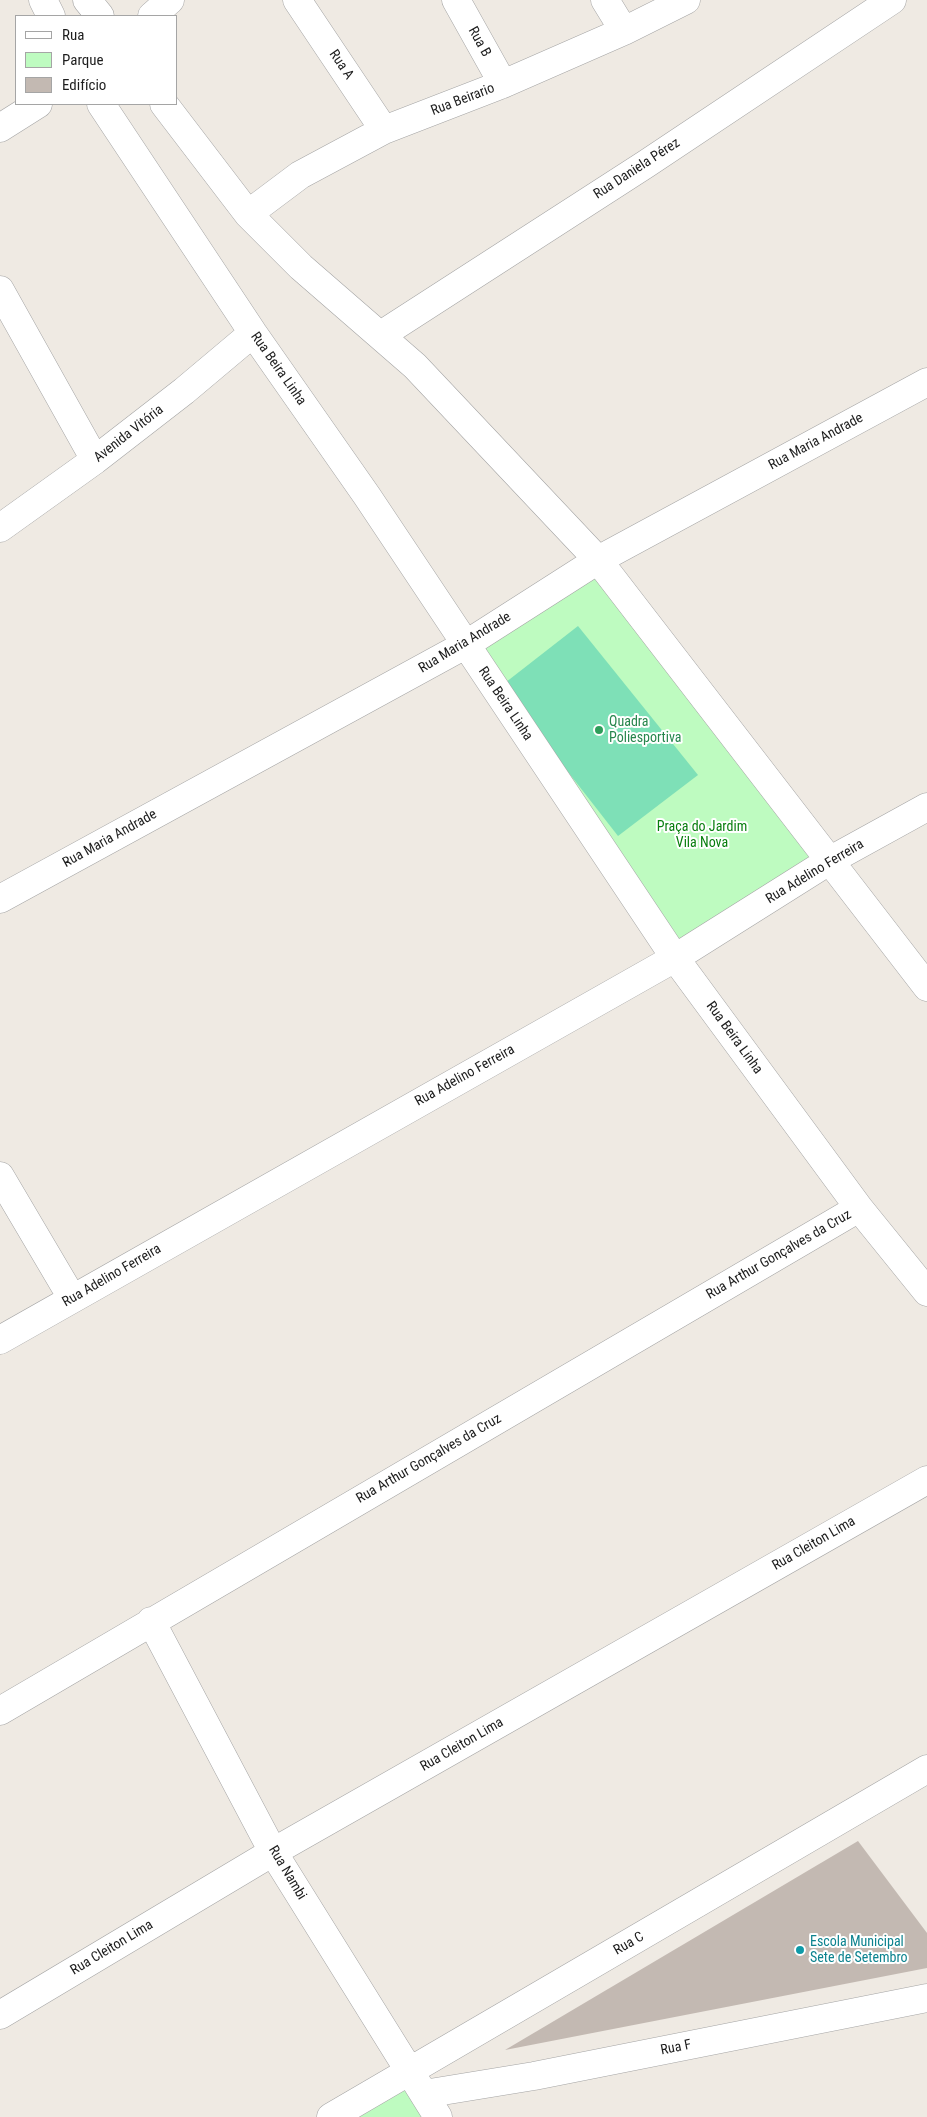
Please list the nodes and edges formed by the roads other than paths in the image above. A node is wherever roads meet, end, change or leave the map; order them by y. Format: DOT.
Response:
graph roads {
  1 [pos="42,0"];
  2 [pos="87,0"];
  3 [pos="170,0"];
  4 [pos="298,0"];
  5 [pos="456,0"];
  6 [pos="605,0"];
  7 [pos="686,0"];
  8 [pos="892,0"];
  9 [pos="50,15"];
  10 [pos="99,15"];
  11 [pos="153,15"];
  12 [pos="624,31"];
  13 [pos="503,84"];
  14 [pos="36,105"];
  15 [pos="102,105"];
  16 [pos="165,105"];
  17 [pos="0,128"];
  18 [pos="384,130"];
  19 [pos="248,214"];
  20 [pos="0,290"];
  21 [pos="253,333"];
  22 [pos="381,335"];
  23 [pos="927,382"];
  24 [pos="95,460"];
  25 [pos="0,528"];
  26 [pos="598,560"];
  27 [pos="465,645"];
  28 [pos="927,807"];
  29 [pos="829,861"];
  30 [pos="0,899"];
  31 [pos="675,958"];
  32 [pos="927,987"];
  33 [pos="0,1176"];
  34 [pos="859,1208"];
  35 [pos="927,1292"];
  36 [pos="72,1298"];
  37 [pos="0,1340"];
  38 [pos="927,1480"];
  39 [pos="151,1621"];
  40 [pos="0,1711"];
  41 [pos="927,1769"];
  42 [pos="273,1852"];
  43 [pos="927,1998"];
  44 [pos="0,2015"];
  45 [pos="418,2083"];
  46 [pos="331,2117"];
  47 [pos="438,2117"];
  1 -- 9 [label="street"];
  2 -- 10 [label="street"];
  3 -- 11 [label="street"];
  4 -- 18 [label="street, Rua A"];
  5 -- 13 [label="street, Rua B"];
  6 -- 12 [label="street"];
  7 -- 12 [label="street, Rua Beirario"];
  8 -- 22 [label="street, Rua Daniela Pérez"];
  12 -- 13 [label="street, Rua Beirario"];
  13 -- 18 [label="street, Rua Beirario"];
  14 -- 17 [label="street"];
  15 -- 21 [label="street, Rua Beira Linha"];
  16 -- 19 [label="street"];
  18 -- 19 [label="street, Rua Beirario"];
  19 -- 22 [label="street"];
  20 -- 24 [label="street"];
  21 -- 24 [label="street, Avenida Vitória"];
  21 -- 27 [label="street, Rua Beira Linha"];
  22 -- 26 [label="street"];
  23 -- 26 [label="street, Rua Maria Andrade"];
  24 -- 25 [label="street, Avenida Vitória"];
  26 -- 27 [label="street, Rua Maria Andrade"];
  26 -- 29 [label="street"];
  27 -- 30 [label="street, Rua Maria Andrade"];
  27 -- 31 [label="street, Rua Beira Linha"];
  28 -- 29 [label="street, Rua Adelino Ferreira"];
  29 -- 31 [label="street, Rua Adelino Ferreira"];
  29 -- 32 [label="street"];
  31 -- 34 [label="street, Rua Beira Linha"];
  31 -- 36 [label="street, Rua Adelino Ferreira"];
  33 -- 36 [label="street"];
  34 -- 35 [label="street, Rua Beira Linha"];
  34 -- 39 [label="street, Rua Arthur Gonçalves da Cruz"];
  36 -- 37 [label="street, Rua Adelino Ferreira"];
  38 -- 42 [label="street, Rua Cleiton Lima"];
  39 -- 40 [label="street, Rua Arthur Gonçalves da Cruz"];
  39 -- 42 [label="street, Rua Nambi"];
  41 -- 45 [label="street, Rua C"];
  42 -- 44 [label="street, Rua Cleiton Lima"];
  42 -- 45 [label="street, Rua Nambi"];
  43 -- 45 [label="street, Rua F"];
  45 -- 46 [label="street, Rua C"];
  45 -- 47 [label="street, Rua Nambi"];
}
